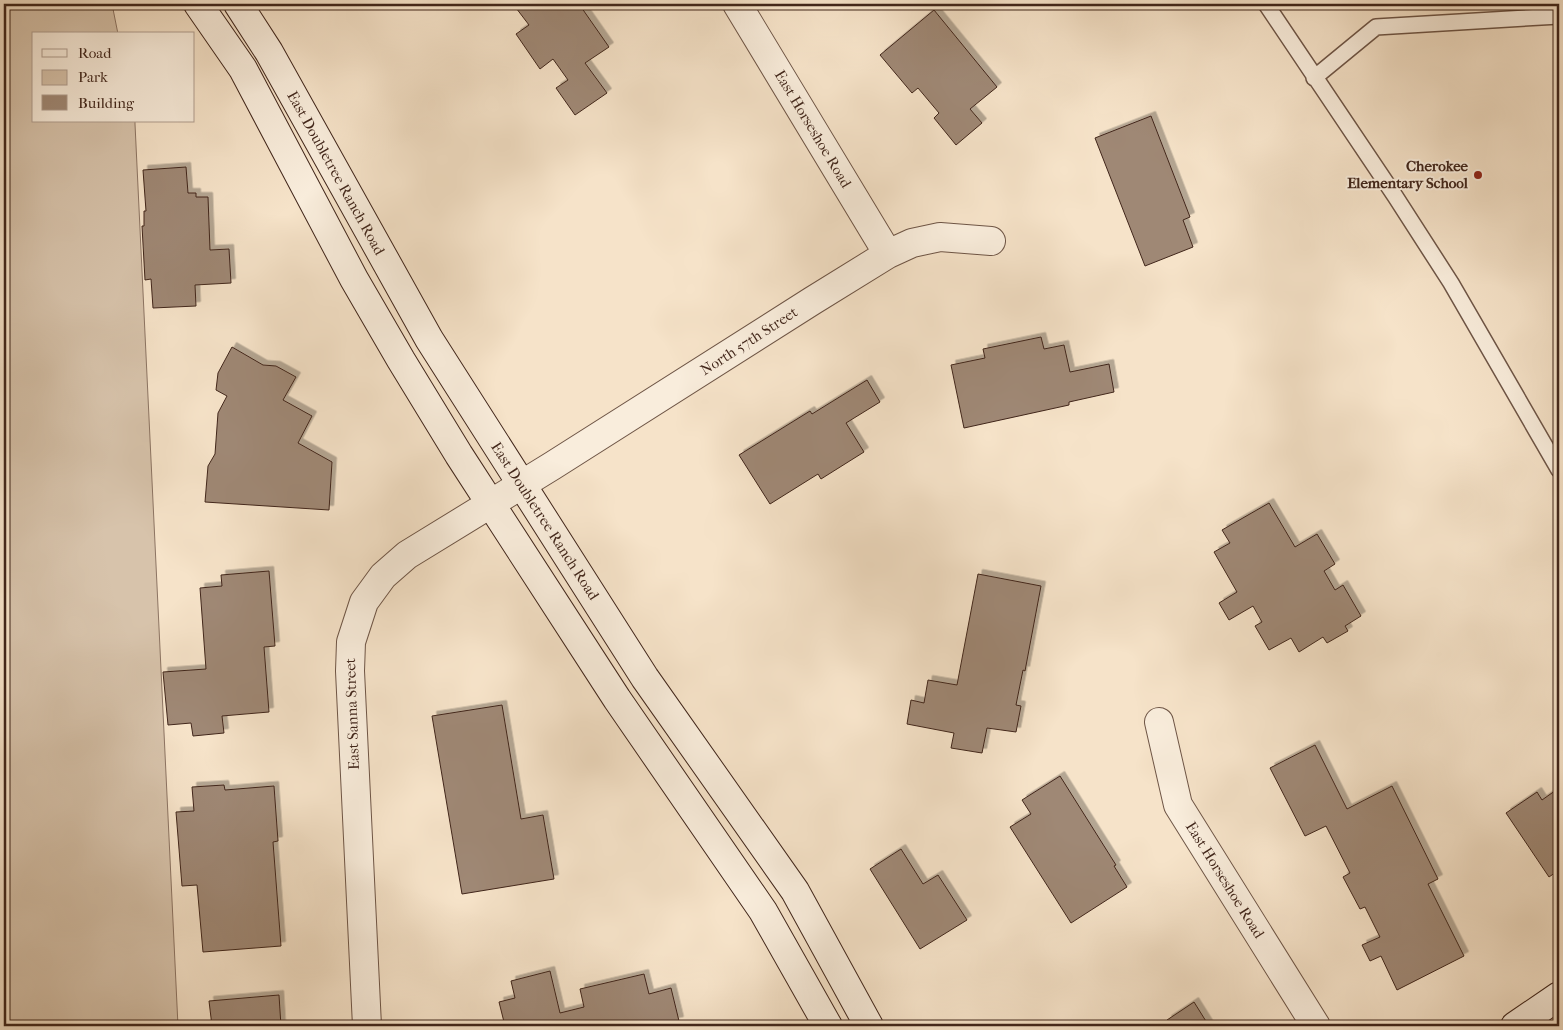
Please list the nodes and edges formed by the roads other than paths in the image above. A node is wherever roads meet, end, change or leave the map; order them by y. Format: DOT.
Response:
graph roads {
  1 [pos="198,4"];
  2 [pos="238,4"];
  3 [pos="736,4"];
  4 [pos="1266,4"];
  5 [pos="1559,16"];
  6 [pos="1314,78"];
  7 [pos="369,233"];
  8 [pos="991,241"];
  9 [pos="340,249"];
  10 [pos="888,254"];
  11 [pos="1559,470"];
  12 [pos="522,484"];
  13 [pos="491,504"];
  14 [pos="1159,722"];
  15 [pos="1559,996"];
  16 [pos="367,1026"];
  17 [pos="828,1026"];
  18 [pos="869,1026"];
  19 [pos="1316,1026"];
  20 [pos="1515,1026"];
  1 -- 9 [label="main road"];
  2 -- 7 [label="main road, East Doubletree Ranch Road"];
  3 -- 10 [label="main road, East Horseshoe Road"];
  4 -- 6 [label="lane"];
  5 -- 6 [label="lane"];
  6 -- 11 [label="lane"];
  7 -- 9 [label="main road"];
  7 -- 12 [label="main road, East Doubletree Ranch Road"];
  8 -- 10 [label="main road, North 57th Street"];
  9 -- 13 [label="main road"];
  10 -- 12 [label="main road, North 57th Street"];
  12 -- 13 [label="main road, East Sanna Street"];
  12 -- 18 [label="main road, East Doubletree Ranch Road"];
  13 -- 16 [label="main road, East Sanna Street"];
  13 -- 17 [label="main road"];
  14 -- 19 [label="main road, East Horseshoe Road"];
  15 -- 20 [label="main road"];
}
